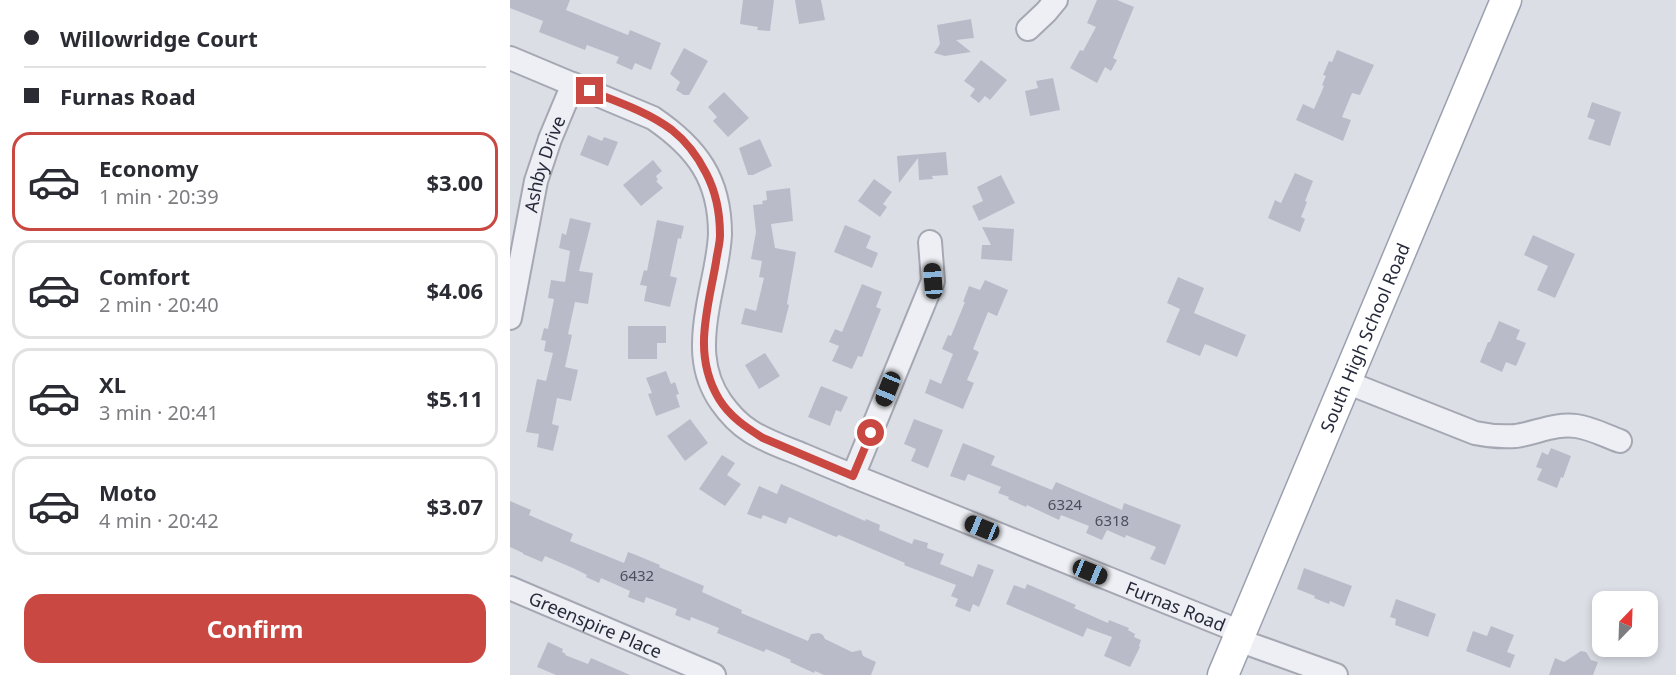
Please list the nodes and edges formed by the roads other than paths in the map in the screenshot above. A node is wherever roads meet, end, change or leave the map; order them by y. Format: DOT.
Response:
graph roads {
  1 [pos="1056,0"];
  2 [pos="1506,0"];
  3 [pos="1028,29"];
  4 [pos="510,58"];
  5 [pos="573,84"];
  6 [pos="930,242"];
  7 [pos="510,318"];
  8 [pos="1346,382"];
  9 [pos="1620,441"];
  10 [pos="853,476"];
  11 [pos="510,588"];
  12 [pos="1240,636"];
  13 [pos="714,675"];
  14 [pos="1223,675"];
  15 [pos="1336,675"];
  1 -- 3 [label="street"];
  2 -- 8 [label="main road, South High School Road"];
  4 -- 5 [label="street, Furnas Road"];
  5 -- 7 [label="street, Ashby Drive"];
  5 -- 10 [label="street, Furnas Road"];
  6 -- 10 [label="street"];
  8 -- 9 [label="street"];
  8 -- 12 [label="main road, South High School Road"];
  10 -- 12 [label="street, Furnas Road"];
  11 -- 13 [label="street, Greenspire Place"];
  12 -- 14 [label="main road, South High School Road"];
  12 -- 15 [label="street, Furnas Road"];
}
